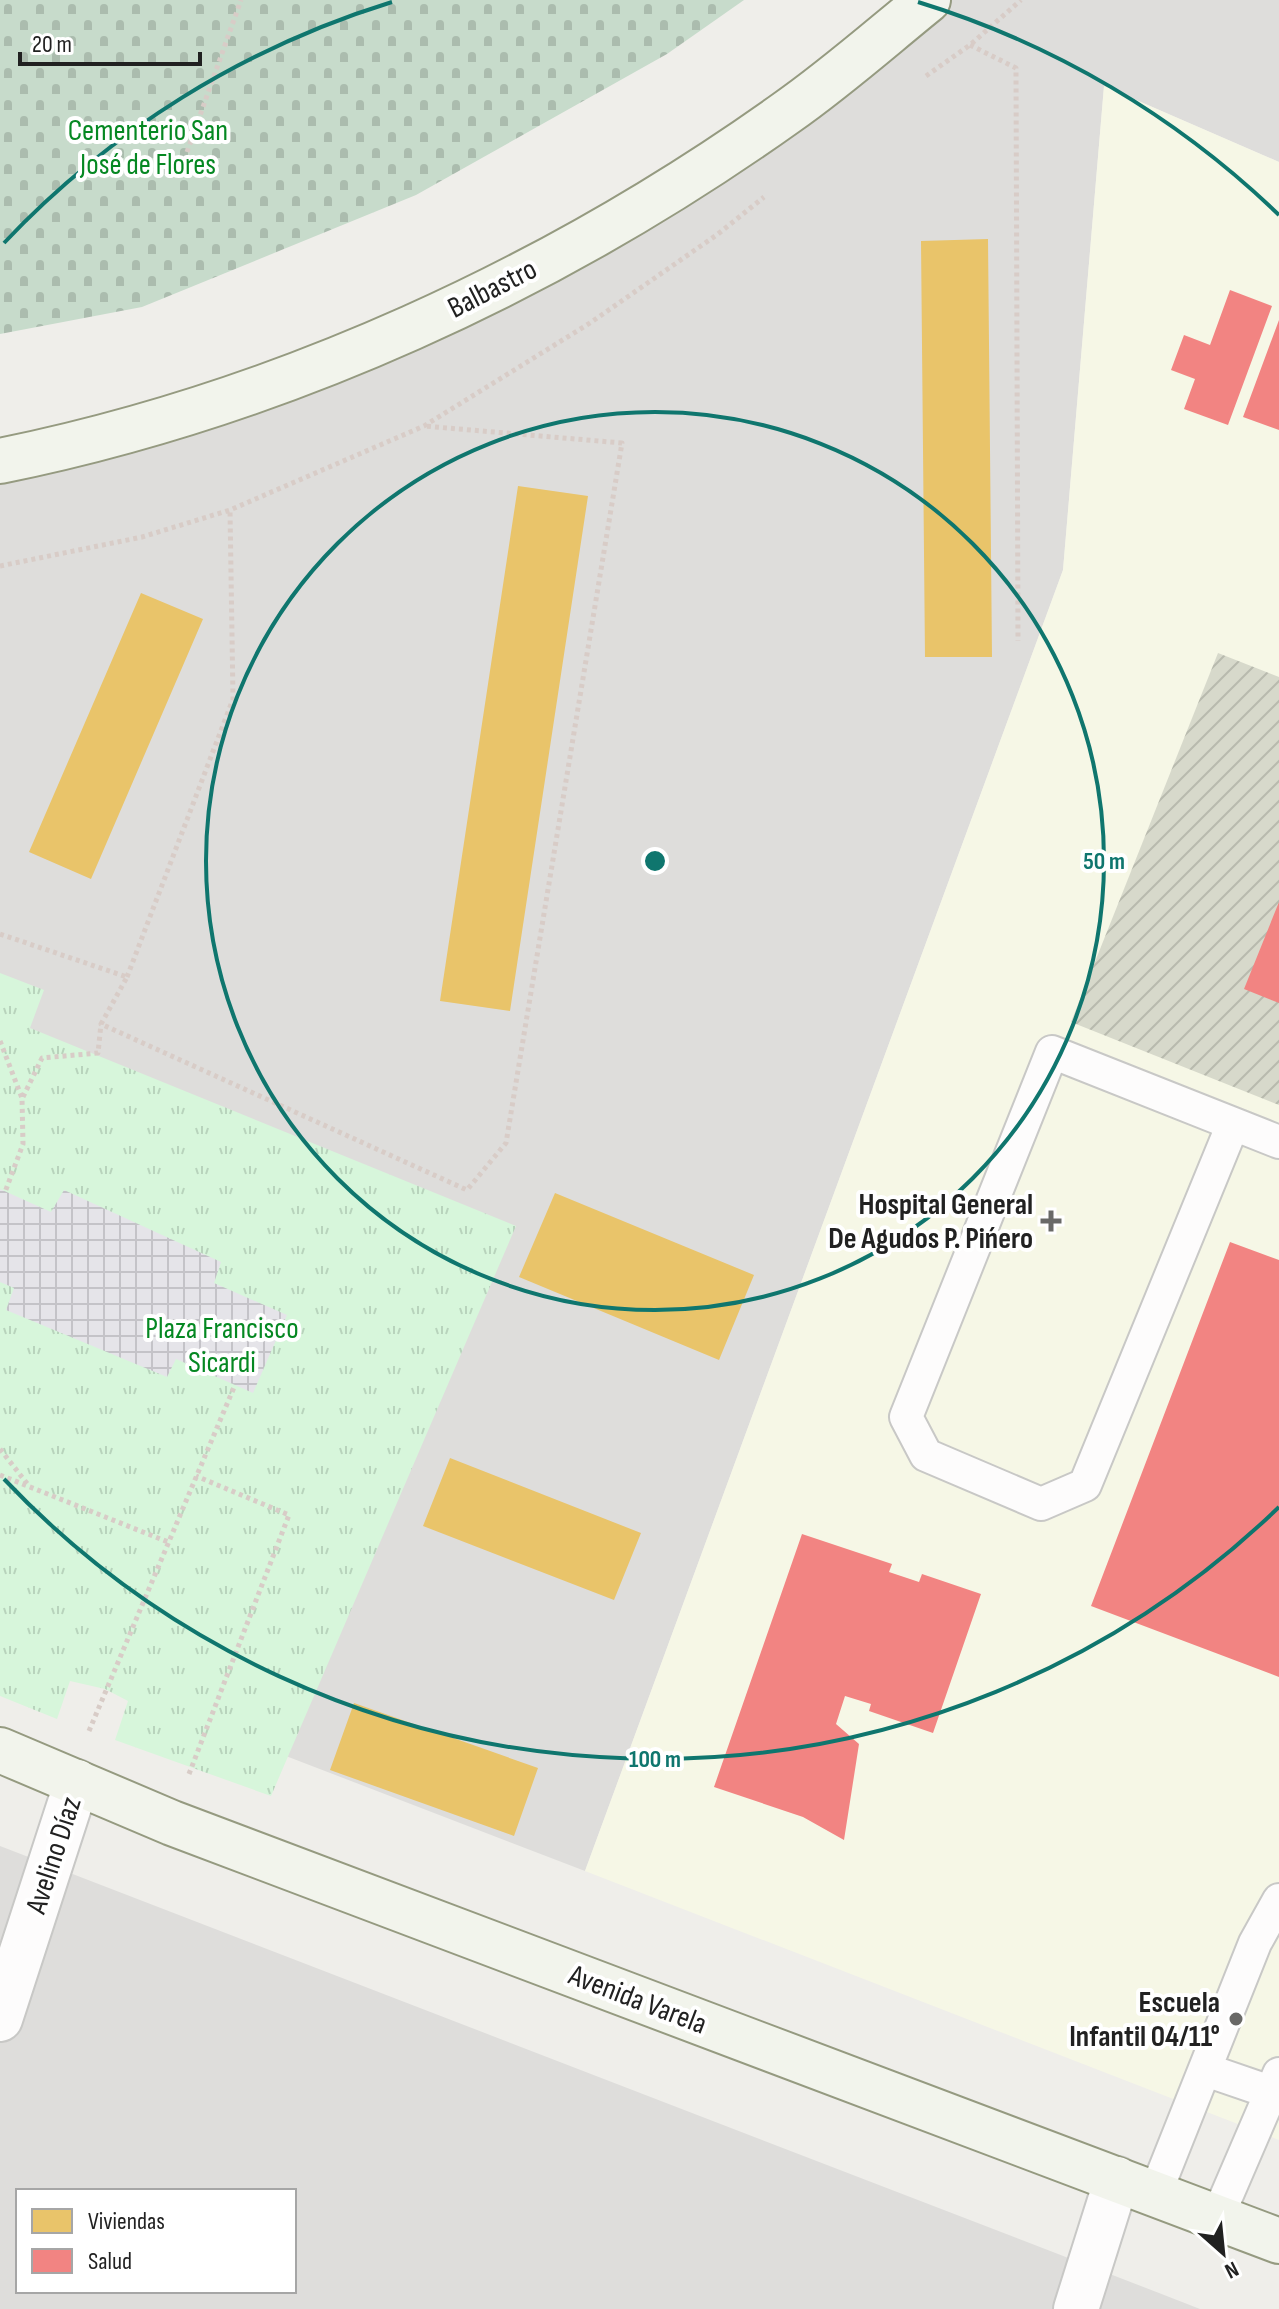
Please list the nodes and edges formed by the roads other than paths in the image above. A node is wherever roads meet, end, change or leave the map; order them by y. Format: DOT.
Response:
graph roads {
  1 [pos="928,0"];
  2 [pos="0,461"];
  3 [pos="1233,1124"];
  4 [pos="1279,1142"];
  5 [pos="0,1750"];
  6 [pos="77,1782"];
  7 [pos="1279,1900"];
  8 [pos="0,2019"];
  9 [pos="1206,2070"];
  10 [pos="1276,2087"];
  11 [pos="1136,2187"];
  12 [pos="1217,2218"];
  13 [pos="1279,2241"];
  14 [pos="1076,2309"];
  1 -- 2 [label="main road, Balbastro"];
  3 -- 3 [label="lane"];
  3 -- 4 [label="lane"];
  5 -- 6 [label="main road, Avenida Varela"];
  6 -- 8 [label="street, Avelino Díaz"];
  6 -- 11 [label="main road, Avenida Varela"];
  7 -- 9 [label="lane"];
  9 -- 10 [label="lane"];
  9 -- 11 [label="lane"];
  10 -- 12 [label="lane"];
  11 -- 12 [label="main road, Avenida Varela"];
  11 -- 14 [label="street"];
  12 -- 13 [label="main road, Avenida Varela"];
}
